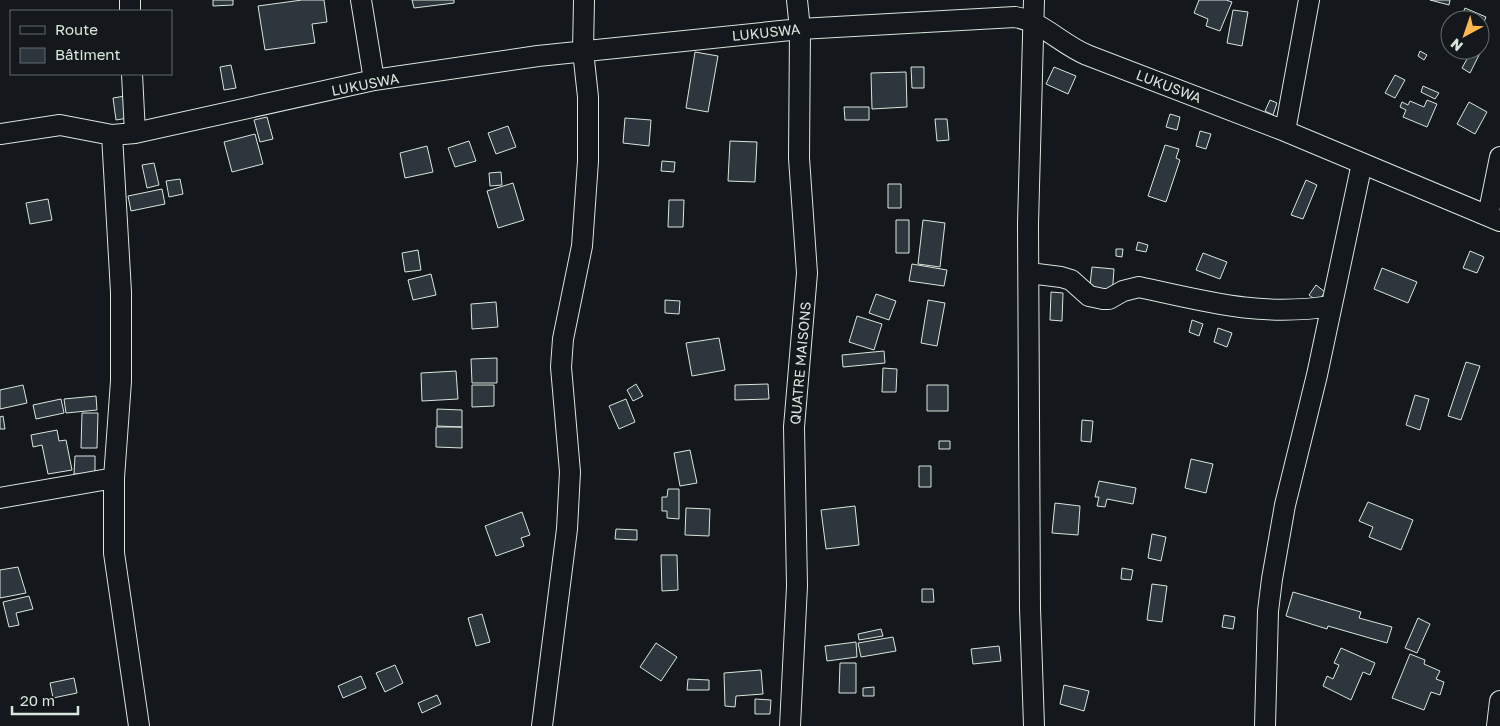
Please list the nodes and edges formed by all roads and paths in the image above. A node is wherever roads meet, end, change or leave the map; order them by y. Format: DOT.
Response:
graph roads {
  1 [pos="361,0"];
  2 [pos="584,0"];
  3 [pos="797,0"];
  4 [pos="1034,0"];
  5 [pos="1309,0"];
  6 [pos="1033,21"];
  7 [pos="800,29"];
  8 [pos="583,51"];
  9 [pos="132,75"];
  10 [pos="374,80"];
  11 [pos="1285,131"];
  12 [pos="135,133"];
  13 [pos="0,134"];
  14 [pos="112,135"];
  15 [pos="1500,157"];
  16 [pos="1362,163"];
  17 [pos="1494,218"];
  18 [pos="1028,273"];
  19 [pos="1331,306"];
  20 [pos="114,478"];
  21 [pos="0,498"];
  22 [pos="1500,701"];
  23 [pos="139,726"];
  24 [pos="542,726"];
  25 [pos="790,726"];
  26 [pos="1034,726"];
  27 [pos="1265,726"];
  28 [pos="1497,726"];
  1 -- 10 [label="street"];
  2 -- 8 [label="street"];
  3 -- 7 [label="street, QUATRE MAISONS"];
  4 -- 6 [label="street"];
  5 -- 11 [label="street"];
  6 -- 7 [label="street, LUKUSWA"];
  6 -- 11 [label="street, LUKUSWA"];
  6 -- 18 [label="street"];
  7 -- 8 [label="street, LUKUSWA"];
  7 -- 25 [label="street, QUATRE MAISONS"];
  8 -- 10 [label="street, LUKUSWA"];
  8 -- 24 [label="street"];
  9 -- 12 [label="street"];
  10 -- 12 [label="street, LUKUSWA"];
  11 -- 16 [label="street, LUKUSWA"];
  12 -- 14 [label="street, LUKUSWA"];
  13 -- 14 [label="street, LUKUSWA"];
  14 -- 20 [label="street"];
  15 -- 17 [label="street"];
  16 -- 17 [label="street, LUKUSWA"];
  16 -- 19 [label="street"];
  18 -- 19 [label="street"];
  18 -- 26 [label="street"];
  19 -- 27 [label="street"];
  20 -- 21 [label="street"];
  20 -- 23 [label="street"];
  22 -- 28 [label="street"];
}
